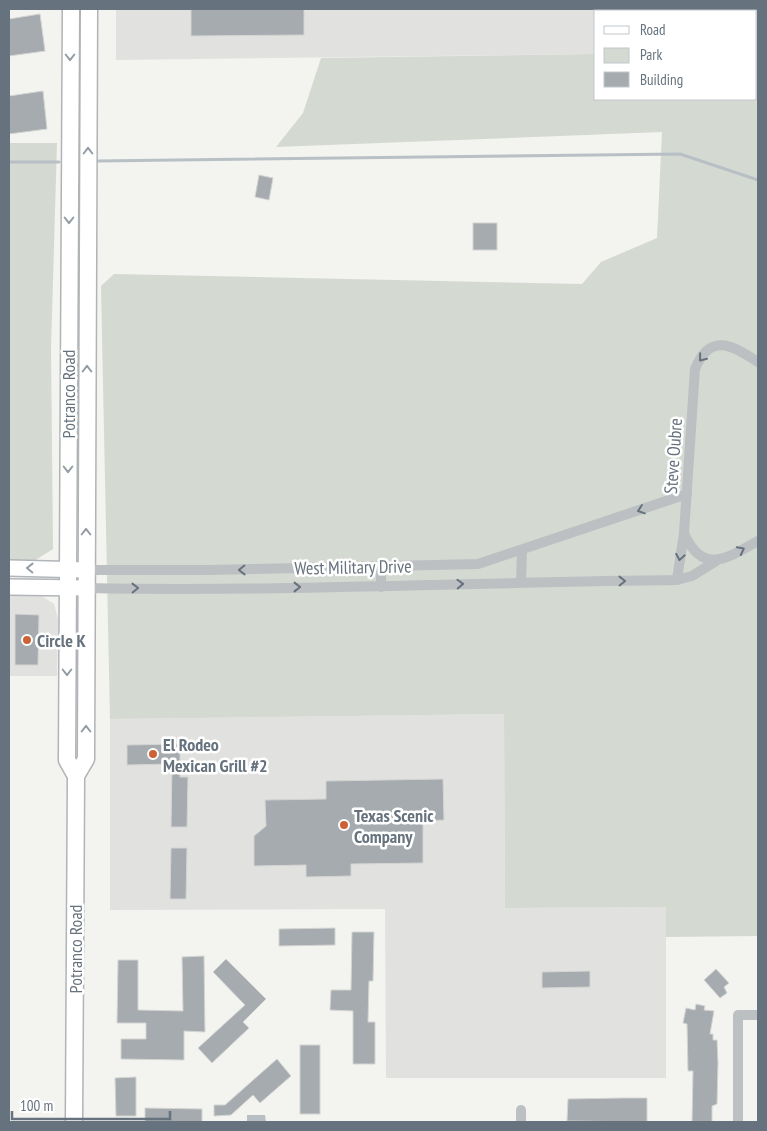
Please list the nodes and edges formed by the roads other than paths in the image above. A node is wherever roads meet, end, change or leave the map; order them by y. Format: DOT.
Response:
graph roads {
  1 [pos="71,9"];
  2 [pos="89,9"];
  3 [pos="758,362"];
  4 [pos="687,494"];
  5 [pos="684,534"];
  6 [pos="758,541"];
  7 [pos="522,551"];
  8 [pos="716,561"];
  9 [pos="381,567"];
  10 [pos="9,568"];
  11 [pos="68,569"];
  12 [pos="86,570"];
  13 [pos="676,580"];
  14 [pos="521,582"];
  15 [pos="381,587"];
  16 [pos="9,588"];
  17 [pos="68,588"];
  18 [pos="86,588"];
  19 [pos="76,776"];
  20 [pos="758,1015"];
  21 [pos="521,1110"];
  22 [pos="74,1122"];
  23 [pos="521,1122"];
  24 [pos="738,1122"];
  1 -- 11 [label="main road, Potranco Road, one-way"];
  12 -- 2 [label="main road, Potranco Road, one-way"];
  3 -- 4 [label="street, Steve Oubre, one-way"];
  4 -- 5 [label="street, Steve Oubre"];
  4 -- 7 [label="street, West Military Drive, one-way"];
  5 -- 8 [label="street"];
  5 -- 13 [label="street, Steve Oubre, one-way"];
  8 -- 6 [label="street, one-way"];
  7 -- 9 [label="street, West Military Drive"];
  7 -- 14 [label="street"];
  8 -- 13 [label="street, West Military Drive"];
  9 -- 12 [label="street, West Military Drive, one-way"];
  9 -- 15 [label="street"];
  11 -- 10 [label="main road, West Military Drive, one-way"];
  11 -- 12 [label="main road, West Military Drive"];
  11 -- 17 [label="main road, Potranco Road"];
  12 -- 18 [label="main road, Potranco Road"];
  14 -- 13 [label="street, West Military Drive, one-way"];
  15 -- 14 [label="street, West Military Drive, one-way"];
  18 -- 15 [label="street, West Military Drive, one-way"];
  16 -- 17 [label="main road, West Military Drive"];
  17 -- 18 [label="main road, West Military Drive"];
  17 -- 19 [label="main road, Potranco Road, one-way"];
  19 -- 18 [label="main road, Potranco Road, one-way"];
  19 -- 22 [label="main road, Potranco Road"];
  20 -- 24 [label="street"];
  21 -- 23 [label="street"];
}
